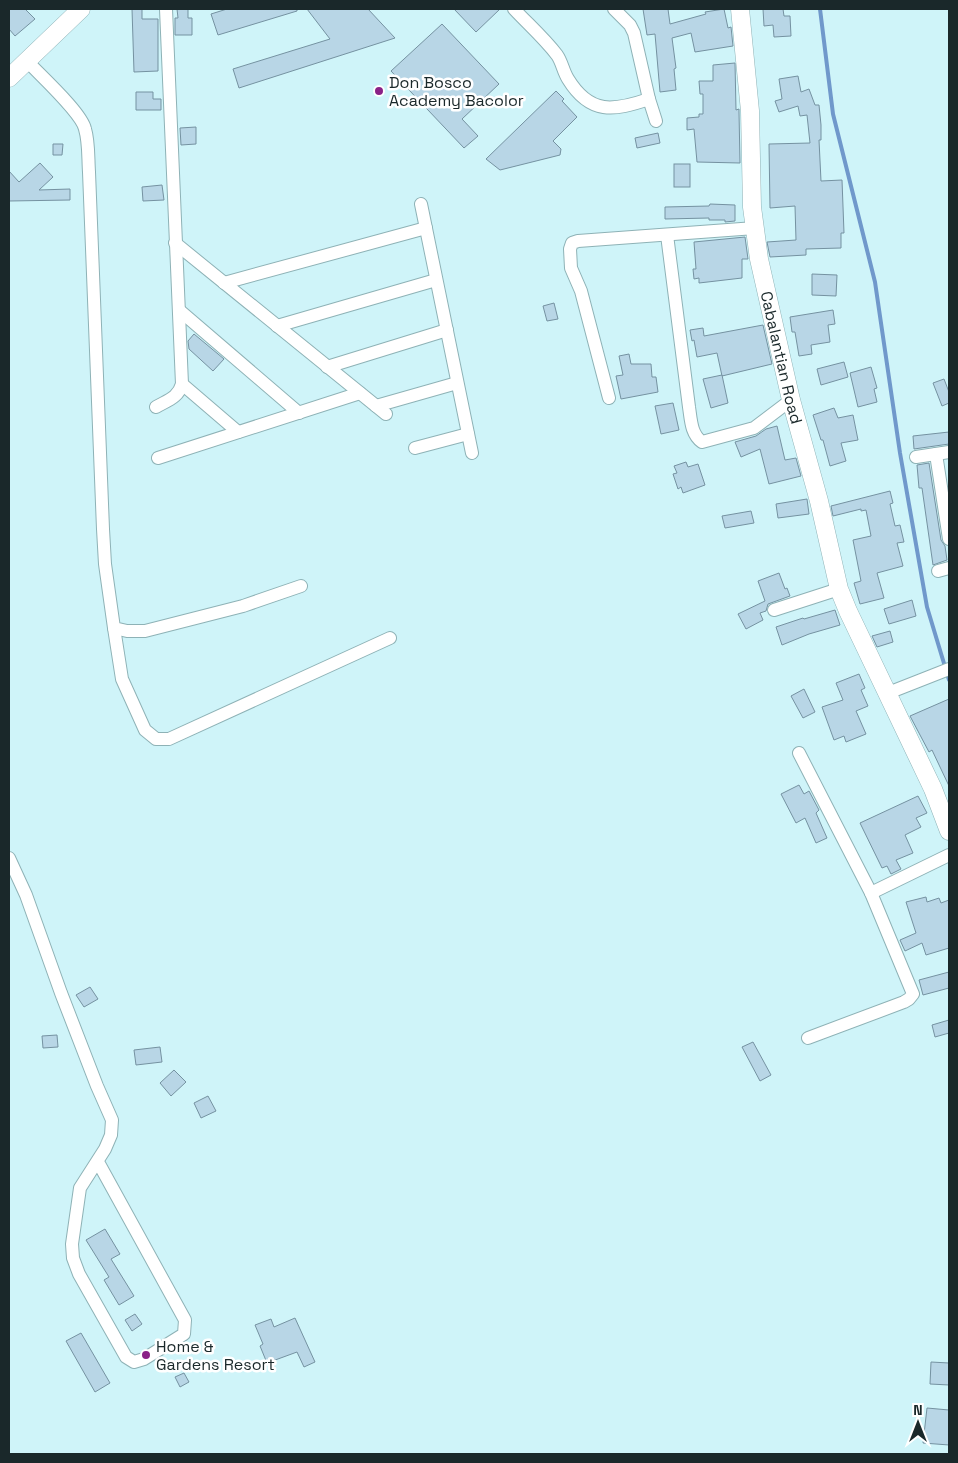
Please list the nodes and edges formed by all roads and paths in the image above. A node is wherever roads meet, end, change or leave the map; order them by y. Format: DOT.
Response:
graph roads {
  1 [pos="81,9"];
  2 [pos="166,9"];
  3 [pos="514,9"];
  4 [pos="614,9"];
  5 [pos="740,9"];
  6 [pos="27,61"];
  7 [pos="9,78"];
  8 [pos="649,99"];
  9 [pos="656,121"];
  10 [pos="421,204"];
  11 [pos="426,228"];
  12 [pos="755,228"];
  13 [pos="667,236"];
  14 [pos="175,243"];
  15 [pos="436,280"];
  16 [pos="224,283"];
  17 [pos="179,310"];
  18 [pos="277,326"];
  19 [pos="447,330"];
  20 [pos="327,366"];
  21 [pos="457,383"];
  22 [pos="182,384"];
  23 [pos="360,393"];
  24 [pos="609,398"];
  25 [pos="791,400"];
  26 [pos="156,407"];
  27 [pos="299,413"];
  28 [pos="238,432"];
  29 [pos="468,434"];
  30 [pos="414,448"];
  31 [pos="472,453"];
  32 [pos="943,453"];
  33 [pos="916,457"];
  34 [pos="158,458"];
  35 [pos="946,508"];
  36 [pos="949,539"];
  37 [pos="301,586"];
  38 [pos="840,589"];
  39 [pos="774,610"];
  40 [pos="114,628"];
  41 [pos="390,638"];
  42 [pos="949,669"];
  43 [pos="888,693"];
  44 [pos="799,752"];
  45 [pos="949,831"];
  46 [pos="949,855"];
  47 [pos="9,858"];
  48 [pos="872,893"];
  49 [pos="808,1038"];
  50 [pos="98,1162"];
  1 -- 6 [label="street"];
  2 -- 14 [label="street"];
  3 -- 8 [label="street"];
  4 -- 8 [label="street"];
  5 -- 12 [label="street, Cabalantian Road"];
  6 -- 7 [label="street"];
  6 -- 40 [label="street"];
  8 -- 9 [label="street"];
  10 -- 11 [label="street"];
  11 -- 15 [label="street"];
  11 -- 16 [label="street"];
  12 -- 13 [label="street"];
  12 -- 25 [label="street, Cabalantian Road"];
  13 -- 24 [label="street"];
  13 -- 25 [label="street"];
  14 -- 16 [label="street"];
  14 -- 17 [label="street"];
  15 -- 18 [label="street"];
  15 -- 19 [label="street"];
  16 -- 18 [label="street"];
  17 -- 22 [label="street"];
  17 -- 27 [label="street"];
  18 -- 20 [label="street"];
  19 -- 20 [label="street"];
  19 -- 21 [label="street"];
  20 -- 23 [label="street"];
  21 -- 23 [label="street"];
  21 -- 29 [label="street"];
  22 -- 26 [label="street"];
  22 -- 28 [label="street"];
  23 -- 27 [label="street"];
  25 -- 38 [label="street, Cabalantian Road"];
  27 -- 28 [label="street"];
  28 -- 34 [label="street"];
  29 -- 30 [label="street"];
  29 -- 31 [label="street"];
  32 -- 33 [label="street"];
  32 -- 35 [label="street"];
  35 -- 36 [label="street"];
  37 -- 40 [label="street"];
  38 -- 39 [label="street"];
  38 -- 43 [label="street, Cabalantian Road"];
  40 -- 41 [label="street"];
  42 -- 43 [label="street"];
  43 -- 45 [label="street, Cabalantian Road"];
  44 -- 48 [label="street"];
  46 -- 48 [label="street"];
  47 -- 50 [label="street"];
  48 -- 49 [label="street"];
  50 -- 50 [label="street"];
}
